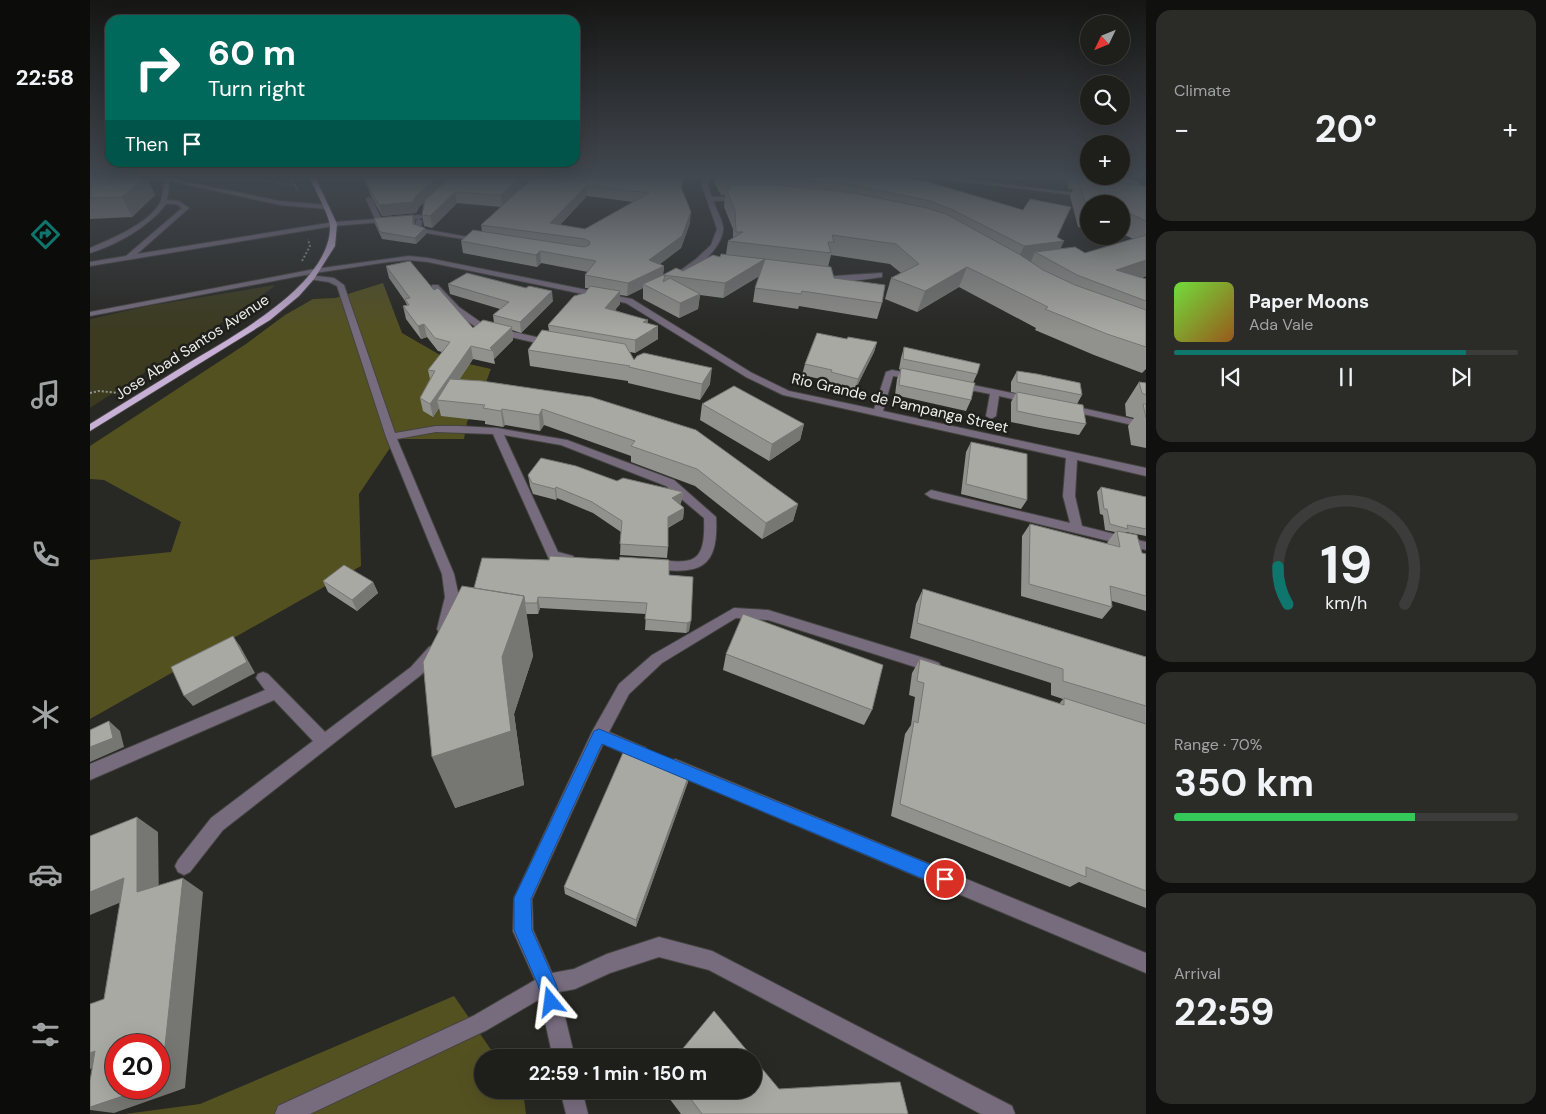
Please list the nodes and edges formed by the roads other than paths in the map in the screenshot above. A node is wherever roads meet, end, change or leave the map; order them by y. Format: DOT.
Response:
graph roads {
  1 [pos="131,229"];
  2 [pos="155,229"];
  3 [pos="305,229"];
  4 [pos="333,229"];
  5 [pos="418,229"];
  6 [pos="720,229"];
  7 [pos="482,233"];
  8 [pos="474,239"];
  9 [pos="113,240"];
  10 [pos="136,242"];
  11 [pos="493,242"];
  12 [pos="90,251"];
  13 [pos="128,258"];
  14 [pos="699,261"];
  15 [pos="709,263"];
  16 [pos="90,264"];
  17 [pos="313,274"];
  18 [pos="878,275"];
  19 [pos="815,277"];
  20 [pos="673,280"];
  21 [pos="435,287"];
  22 [pos="578,290"];
  23 [pos="589,292"];
  24 [pos="638,297"];
  25 [pos="569,300"];
  26 [pos="629,301"];
  27 [pos="581,303"];
  28 [pos="90,314"];
  29 [pos="559,344"];
  30 [pos="929,379"];
  31 [pos="948,383"];
  32 [pos="995,393"];
  33 [pos="1042,403"];
  34 [pos="1060,406"];
  35 [pos="878,413"];
  36 [pos="991,416"];
  37 [pos="1146,425"];
  38 [pos="90,428"];
  39 [pos="497,431"];
  40 [pos="390,436"];
  41 [pos="1072,456"];
  42 [pos="1146,472"];
  43 [pos="931,494"];
  44 [pos="1077,529"];
  45 [pos="1146,546"];
  46 [pos="582,559"];
  47 [pos="644,564"];
  48 [pos="948,671"];
  49 [pos="263,678"];
  50 [pos="276,692"];
  51 [pos="599,735"];
  52 [pos="323,741"];
  53 [pos="90,772"];
  54 [pos="184,866"];
  55 [pos="1146,963"];
  56 [pos="547,984"];
  57 [pos="562,1049"];
  58 [pos="573,1099"];
  59 [pos="286,1114"];
  60 [pos="577,1114"];
  61 [pos="1004,1114"];
  1 -- 9 [label="street"];
  2 -- 10 [label="street"];
  3 -- 13 [label="street"];
  4 -- 17 [label="main road, Jose Abad Santos Avenue"];
  5 -- 8 [label="street"];
  6 -- 14 [label="street"];
  7 -- 8 [label="street"];
  8 -- 11 [label="street"];
  9 -- 10 [label="street"];
  9 -- 12 [label="street"];
  10 -- 13 [label="street"];
  13 -- 16 [label="street"];
  14 -- 15 [label="street"];
  14 -- 20 [label="street"];
  17 -- 22 [label="street, Rio Grande de Pampanga Street"];
  17 -- 28 [label="street, Rio Grande de Pampanga Street"];
  17 -- 38 [label="main road, Jose Abad Santos Avenue"];
  17 -- 40 [label="street"];
  18 -- 19 [label="street"];
  21 -- 29 [label="street"];
  22 -- 23 [label="street, Rio Grande de Pampanga Street"];
  22 -- 25 [label="street"];
  23 -- 26 [label="street, Rio Grande de Pampanga Street"];
  23 -- 27 [label="street"];
  24 -- 26 [label="street"];
  26 -- 35 [label="street, Rio Grande de Pampanga Street"];
  30 -- 35 [label="street"];
  31 -- 32 [label="street"];
  32 -- 33 [label="street"];
  32 -- 36 [label="street"];
  34 -- 37 [label="street"];
  35 -- 41 [label="street, Rio Grande de Pampanga Street"];
  39 -- 40 [label="street"];
  39 -- 46 [label="street"];
  39 -- 47 [label="street"];
  40 -- 52 [label="street"];
  41 -- 42 [label="street, Rio Grande de Pampanga Street"];
  41 -- 44 [label="street"];
  43 -- 44 [label="street"];
  44 -- 45 [label="street"];
  48 -- 51 [label="street"];
  49 -- 50 [label="street"];
  50 -- 52 [label="street"];
  50 -- 53 [label="street"];
  51 -- 55 [label="street"];
  51 -- 56 [label="street"];
  52 -- 54 [label="street"];
  56 -- 57 [label="street"];
  56 -- 59 [label="street"];
  56 -- 61 [label="street"];
  58 -- 60 [label="street"];
}
